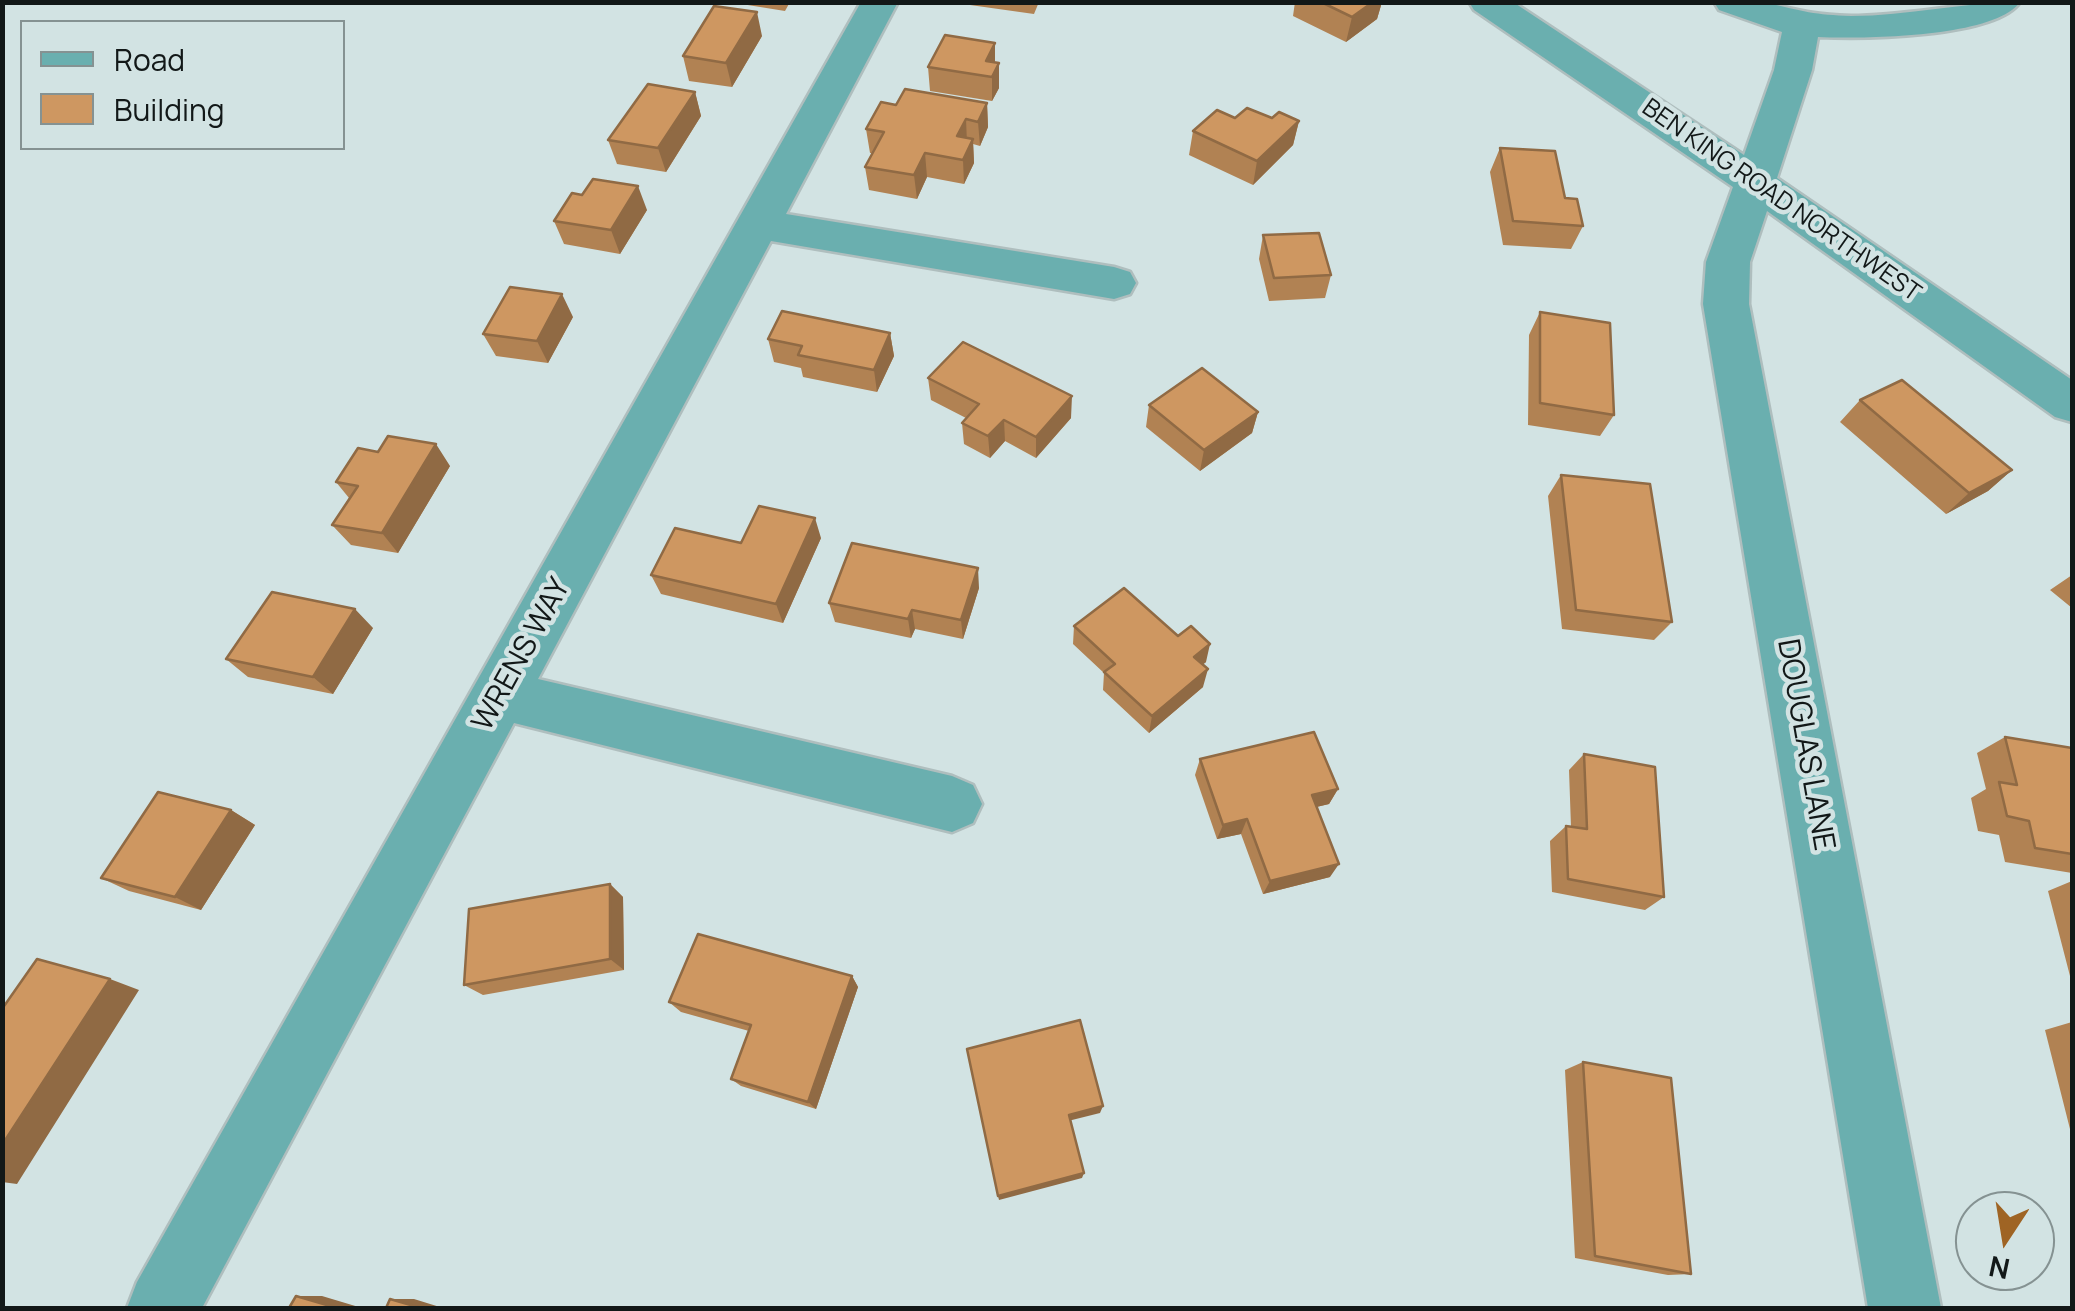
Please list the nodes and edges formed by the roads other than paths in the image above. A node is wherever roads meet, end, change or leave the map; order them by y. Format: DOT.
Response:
graph roads {
  1 [pos="880,2"];
  2 [pos="1486,2"];
  3 [pos="1732,2"];
  4 [pos="2002,2"];
  5 [pos="1802,26"];
  6 [pos="1757,184"];
  7 [pos="759,224"];
  8 [pos="1114,283"];
  9 [pos="2072,404"];
  10 [pos="500,695"];
  11 [pos="952,804"];
  12 [pos="164,1308"];
  13 [pos="1905,1308"];
  1 -- 7 [label="street, WRENS WAY"];
  2 -- 6 [label="street, BEN KING ROAD NORTHWEST"];
  3 -- 5 [label="street"];
  4 -- 5 [label="street"];
  5 -- 6 [label="street, DOUGLAS LANE"];
  6 -- 9 [label="street, BEN KING ROAD NORTHWEST"];
  6 -- 13 [label="street, DOUGLAS LANE"];
  7 -- 8 [label="street"];
  7 -- 10 [label="street, WRENS WAY"];
  10 -- 11 [label="street"];
  10 -- 12 [label="street, WRENS WAY"];
}
